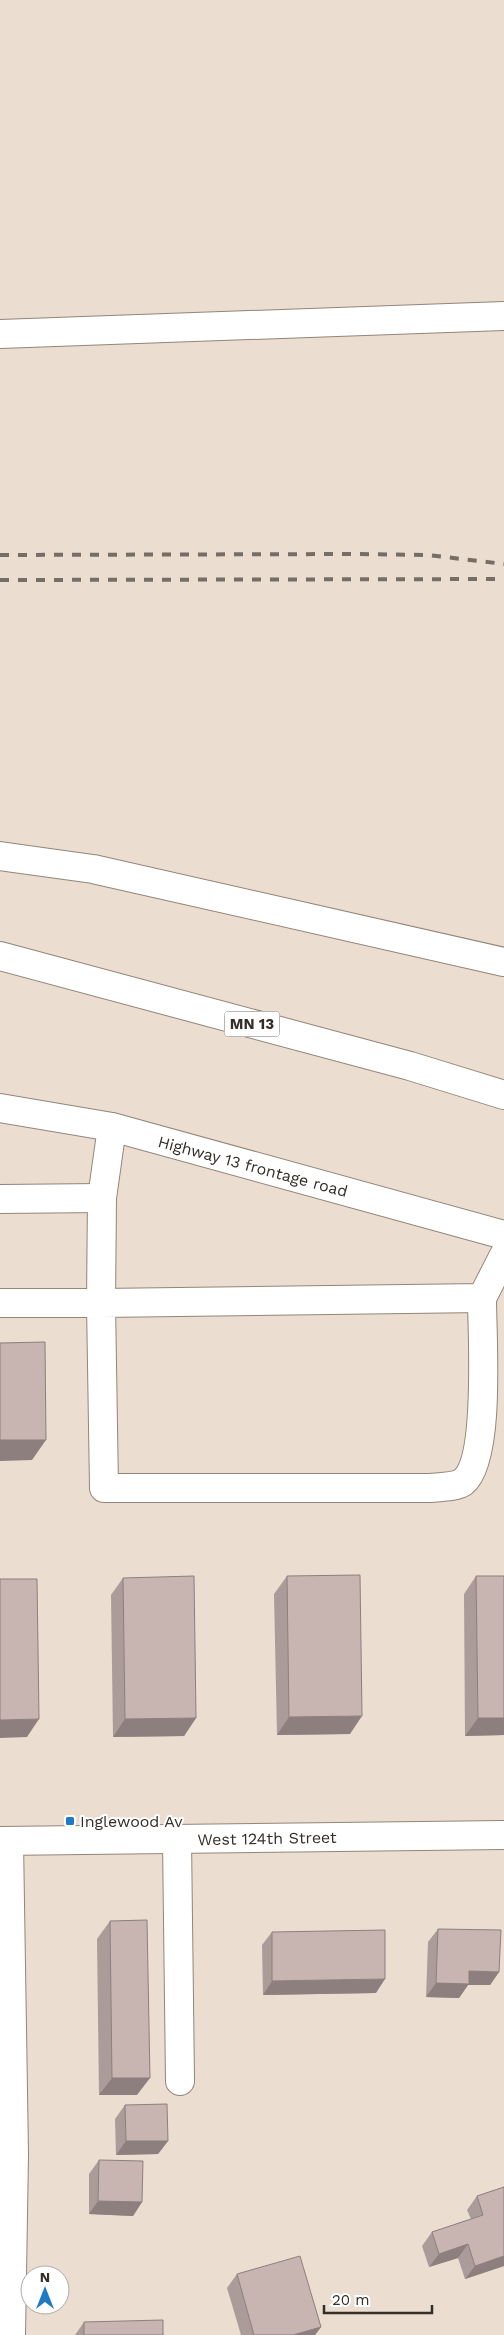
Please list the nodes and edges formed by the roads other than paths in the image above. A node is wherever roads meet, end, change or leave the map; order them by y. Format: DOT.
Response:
graph roads {
  1 [pos="504,316"];
  2 [pos="0,334"];
  3 [pos="0,856"];
  4 [pos="0,956"];
  5 [pos="504,962"];
  6 [pos="504,1095"];
  7 [pos="0,1108"];
  8 [pos="112,1127"];
  9 [pos="102,1198"];
  10 [pos="0,1199"];
  11 [pos="504,1235"];
  12 [pos="504,1255"];
  13 [pos="482,1298"];
  14 [pos="102,1302"];
  15 [pos="0,1304"];
  16 [pos="504,1835"];
  17 [pos="177,1839"];
  18 [pos="4,1841"];
  19 [pos="180,2081"];
  20 [pos="7,2154"];
  21 [pos="11,2335"];
  1 -- 2 [label="main road"];
  3 -- 5 [label="main road"];
  4 -- 6 [label="main road, MN 13"];
  7 -- 8 [label="main road, Highway 13 frontage road"];
  8 -- 9 [label="main road"];
  8 -- 11 [label="main road, Highway 13 frontage road"];
  9 -- 10 [label="main road"];
  9 -- 14 [label="main road"];
  12 -- 13 [label="main road"];
  13 -- 14 [label="main road"];
  13 -- 14 [label="main road"];
  14 -- 15 [label="main road"];
  16 -- 17 [label="main road, West 124th Street"];
  17 -- 18 [label="main road, West 124th Street"];
  17 -- 19 [label="main road"];
  18 -- 20 [label="main road"];
  20 -- 21 [label="main road"];
}
